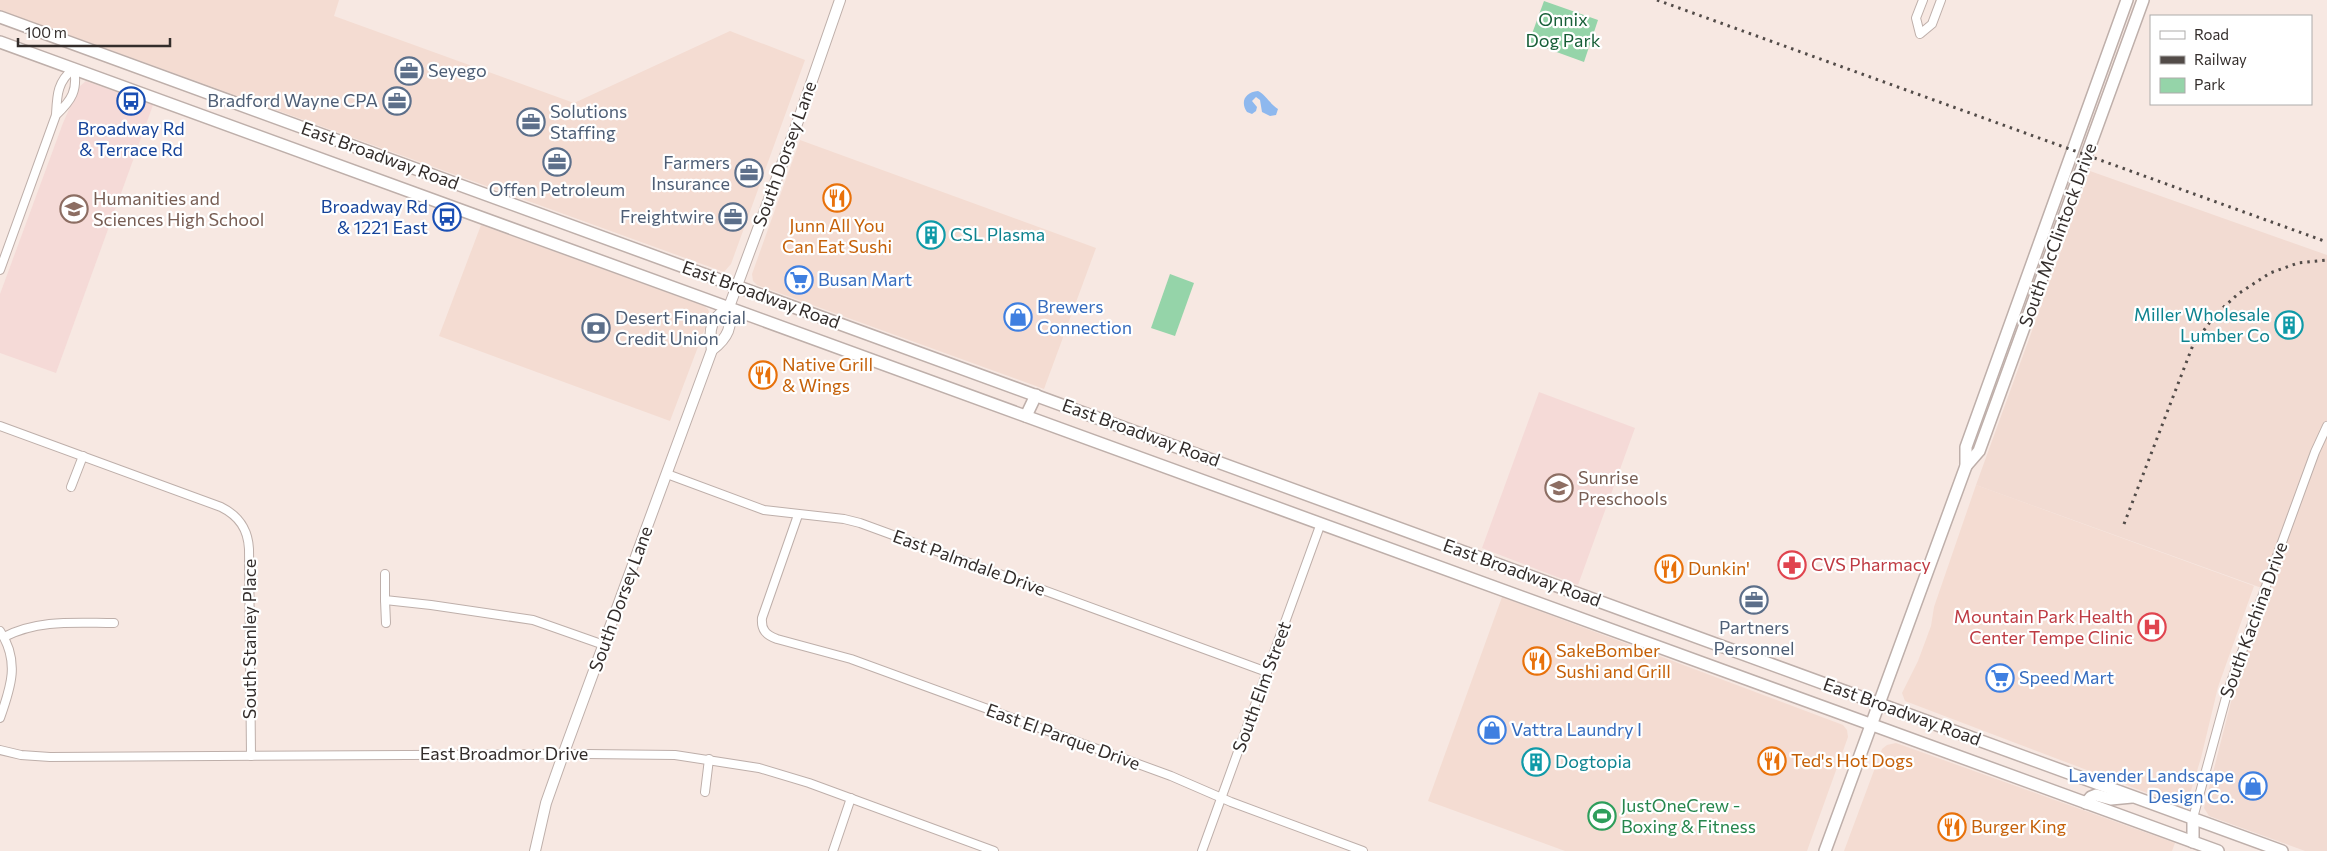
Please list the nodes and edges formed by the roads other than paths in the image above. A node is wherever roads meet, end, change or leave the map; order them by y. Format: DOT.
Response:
graph roads {
  1 [pos="840,0"];
  2 [pos="1923,0"];
  3 [pos="1941,0"];
  4 [pos="2127,0"];
  5 [pos="2144,0"];
  6 [pos="0,18"];
  7 [pos="0,42"];
  8 [pos="82,47"];
  9 [pos="74,68"];
  10 [pos="56,115"];
  11 [pos="304,129"];
  12 [pos="297,150"];
  13 [pos="490,196"];
  14 [pos="482,217"];
  15 [pos="0,270"];
  16 [pos="737,286"];
  17 [pos="729,307"];
  18 [pos="712,350"];
  19 [pos="1036,395"];
  20 [pos="1026,416"];
  21 [pos="0,426"];
  22 [pos="2327,426"];
  23 [pos="83,456"];
  24 [pos="1966,466"];
  25 [pos="667,474"];
  26 [pos="71,487"];
  27 [pos="1329,502"];
  28 [pos="798,515"];
  29 [pos="1321,523"];
  30 [pos="385,574"];
  31 [pos="385,600"];
  32 [pos="1598,600"];
  33 [pos="1590,621"];
  34 [pos="114,623"];
  35 [pos="386,623"];
  36 [pos="2,634"];
  37 [pos="604,645"];
  38 [pos="1267,672"];
  39 [pos="1881,703"];
  40 [pos="0,718"];
  41 [pos="1873,726"];
  42 [pos="0,750"];
  43 [pos="563,755"];
  44 [pos="251,756"];
  45 [pos="709,759"];
  46 [pos="705,792"];
  47 [pos="2134,797"];
  48 [pos="851,798"];
  49 [pos="1221,798"];
  50 [pos="2086,803"];
  51 [pos="2193,818"];
  52 [pos="2193,842"];
  53 [pos="535,851"];
  54 [pos="833,851"];
  55 [pos="994,851"];
  56 [pos="1202,851"];
  57 [pos="1363,851"];
  58 [pos="1825,851"];
  59 [pos="2218,851"];
  60 [pos="2282,851"];
  1 -- 16 [label="street, South Dorsey Lane"];
  2 -- 3 [label="street"];
  4 -- 24 [label="main road, South McClintock Drive"];
  5 -- 24 [label="main road, South McClintock Drive"];
  6 -- 8 [label="main road, East Broadway Road"];
  7 -- 9 [label="main road, East Broadway Road"];
  8 -- 9 [label="main road"];
  8 -- 11 [label="main road, East Broadway Road"];
  9 -- 10 [label="street"];
  9 -- 10 [label="street"];
  9 -- 12 [label="main road, East Broadway Road"];
  10 -- 15 [label="street"];
  11 -- 12 [label="main road"];
  11 -- 13 [label="main road, East Broadway Road"];
  12 -- 14 [label="main road, East Broadway Road"];
  13 -- 14 [label="main road"];
  13 -- 16 [label="main road, East Broadway Road"];
  14 -- 17 [label="main road, East Broadway Road"];
  16 -- 17 [label="street, South Dorsey Lane"];
  16 -- 19 [label="main road, East Broadway Road"];
  17 -- 18 [label="street, South Dorsey Lane"];
  17 -- 18 [label="street, South Dorsey Lane"];
  17 -- 20 [label="main road, East Broadway Road"];
  18 -- 25 [label="street, South Dorsey Lane"];
  19 -- 20 [label="main road"];
  19 -- 27 [label="main road, East Broadway Road"];
  20 -- 29 [label="main road, East Broadway Road"];
  21 -- 23 [label="street"];
  22 -- 51 [label="street, South Kachina Drive"];
  23 -- 26 [label="street"];
  23 -- 44 [label="street, South Stanley Place"];
  24 -- 39 [label="main road, South McClintock Drive"];
  25 -- 28 [label="street, East Palmdale Drive"];
  25 -- 37 [label="street, South Dorsey Lane"];
  27 -- 29 [label="main road"];
  27 -- 32 [label="main road, East Broadway Road"];
  28 -- 38 [label="street, East Palmdale Drive"];
  28 -- 49 [label="street, East El Parque Drive"];
  29 -- 33 [label="main road, East Broadway Road"];
  29 -- 38 [label="street, South Elm Street"];
  30 -- 31 [label="street"];
  31 -- 35 [label="street"];
  31 -- 37 [label="street"];
  32 -- 33 [label="main road"];
  32 -- 39 [label="main road, East Broadway Road"];
  33 -- 41 [label="main road, East Broadway Road"];
  34 -- 36 [label="street"];
  36 -- 40 [label="street"];
  37 -- 43 [label="street, South Dorsey Lane"];
  38 -- 49 [label="street, South Elm Street"];
  39 -- 41 [label="main road, South McClintock Drive"];
  39 -- 47 [label="main road, East Broadway Road"];
  41 -- 50 [label="main road, East Broadway Road"];
  41 -- 58 [label="main road, South McClintock Drive"];
  42 -- 44 [label="street, East Broadmor Drive"];
  43 -- 44 [label="street, East Broadmor Drive"];
  43 -- 45 [label="street, East Broadmor Drive"];
  43 -- 53 [label="street, South Dorsey Lane"];
  45 -- 46 [label="street"];
  45 -- 48 [label="street, East Broadmor Drive"];
  47 -- 50 [label="main road"];
  47 -- 51 [label="main road, East Broadway Road"];
  48 -- 54 [label="street"];
  48 -- 55 [label="street, East Broadmor Drive"];
  49 -- 56 [label="street, South Elm Street"];
  49 -- 57 [label="street, East El Parque Drive"];
  50 -- 52 [label="main road, East Broadway Road"];
  51 -- 52 [label="main road"];
  51 -- 60 [label="main road, East Broadway Road"];
  52 -- 59 [label="main road, East Broadway Road"];
}
